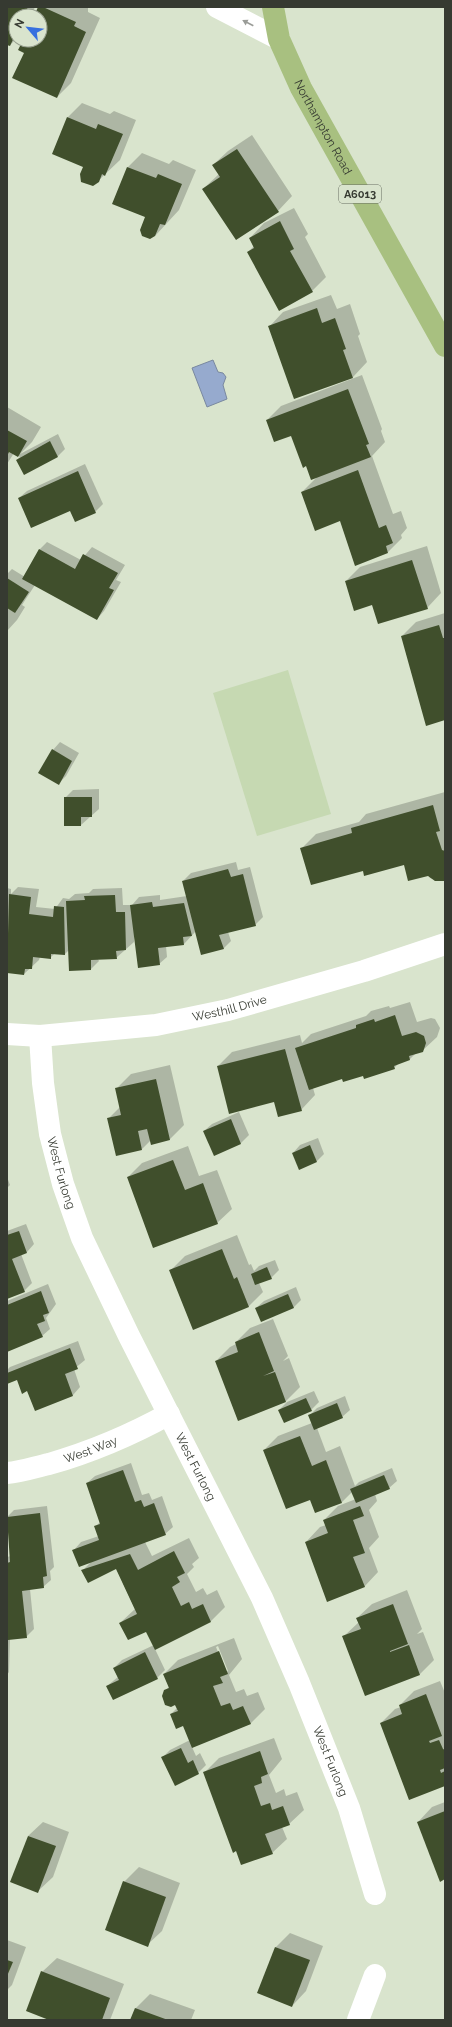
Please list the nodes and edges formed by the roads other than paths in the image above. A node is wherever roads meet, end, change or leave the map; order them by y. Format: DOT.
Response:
graph roads {
  1 [pos="217,7"];
  2 [pos="272,7"];
  3 [pos="279,39"];
  4 [pos="445,346"];
  5 [pos="445,944"];
  6 [pos="7,1034"];
  7 [pos="40,1036"];
  8 [pos="169,1414"];
  9 [pos="7,1472"];
  10 [pos="375,1894"];
  11 [pos="375,1975"];
  12 [pos="358,2020"];
  3 -- 1 [label="street, one-way"];
  2 -- 3 [label="main road, Northampton Road / A6013"];
  3 -- 4 [label="main road, Northampton Road / A6013"];
  5 -- 7 [label="street, Westhill Drive"];
  6 -- 7 [label="street, Westhill Drive"];
  7 -- 8 [label="street, West Furlong"];
  8 -- 9 [label="street, West Way"];
  8 -- 10 [label="street, West Furlong"];
  11 -- 12 [label="street"];
}
